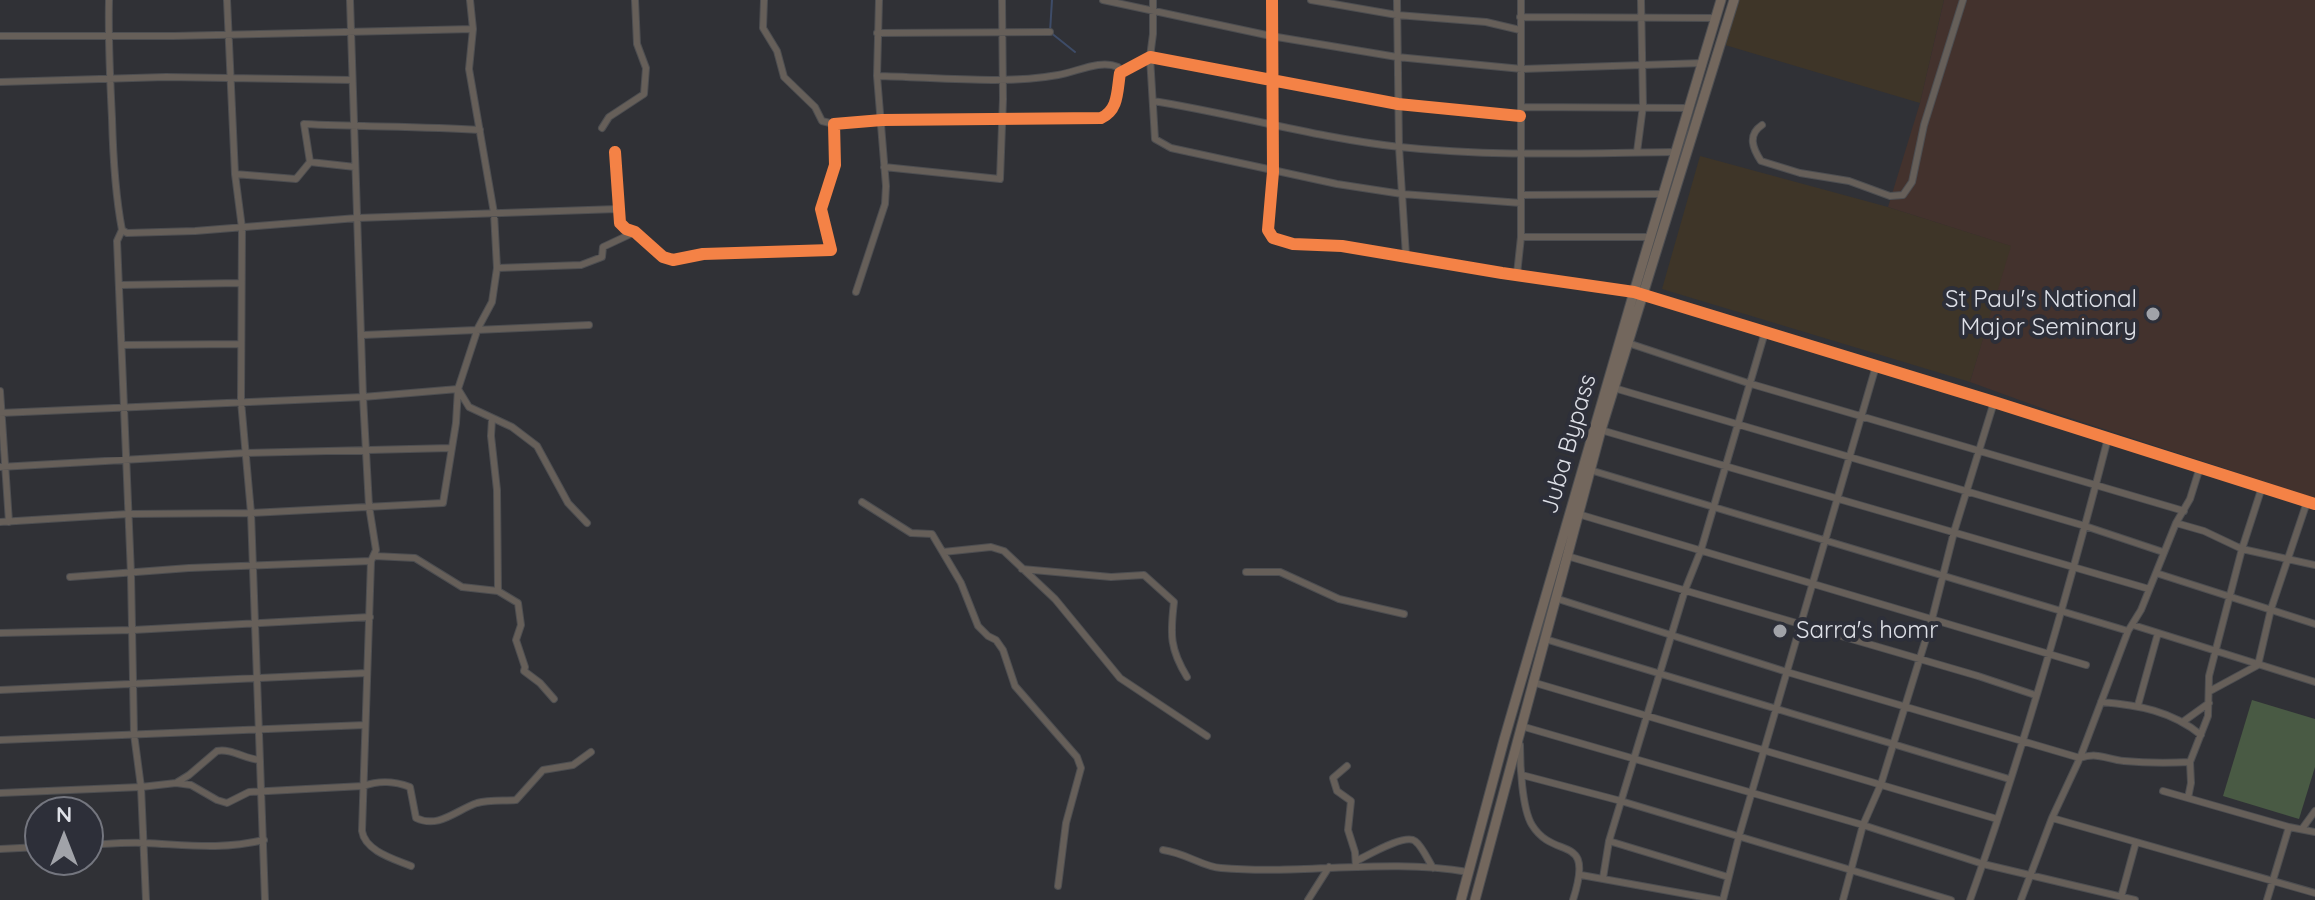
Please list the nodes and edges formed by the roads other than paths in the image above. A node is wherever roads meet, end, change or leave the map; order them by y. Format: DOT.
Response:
graph roads {
  1 [pos="109,0"];
  2 [pos="227,0"];
  3 [pos="350,0"];
  4 [pos="470,0"];
  5 [pos="635,0"];
  6 [pos="764,0"];
  7 [pos="879,0"];
  8 [pos="1002,0"];
  9 [pos="1103,0"];
  10 [pos="1153,0"];
  11 [pos="1272,0"];
  12 [pos="1311,0"];
  13 [pos="1397,0"];
  14 [pos="1521,0"];
  15 [pos="1641,0"];
  16 [pos="1721,0"];
  17 [pos="1734,0"];
  18 [pos="1963,0"];
  19 [pos="1153,12"];
  20 [pos="1397,15"];
  21 [pos="1520,17"];
  22 [pos="1716,18"];
  23 [pos="1641,19"];
  24 [pos="473,29"];
  25 [pos="1520,30"];
  26 [pos="352,32"];
  27 [pos="1050,32"];
  28 [pos="877,33"];
  29 [pos="1002,33"];
  30 [pos="227,35"];
  31 [pos="0,36"];
  32 [pos="108,36"];
  33 [pos="1271,36"];
  34 [pos="1150,57"];
  35 [pos="1397,57"];
  36 [pos="1644,63"];
  37 [pos="1703,63"];
  38 [pos="1522,69"];
  39 [pos="1120,73"];
  40 [pos="877,76"];
  41 [pos="229,77"];
  42 [pos="110,78"];
  43 [pos="1003,78"];
  44 [pos="352,80"];
  45 [pos="0,82"];
  46 [pos="1272,82"];
  47 [pos="1153,101"];
  48 [pos="1398,104"];
  49 [pos="1643,106"];
  50 [pos="1522,107"];
  51 [pos="1689,108"];
  52 [pos="1520,116"];
  53 [pos="1002,119"];
  54 [pos="882,120"];
  55 [pos="834,124"];
  56 [pos="1762,125"];
  57 [pos="354,126"];
  58 [pos="1274,126"];
  59 [pos="602,128"];
  60 [pos="480,130"];
  61 [pos="1399,147"];
  62 [pos="615,152"];
  63 [pos="1637,152"];
  64 [pos="1676,152"];
  65 [pos="1520,154"];
  66 [pos="310,162"];
  67 [pos="355,167"];
  68 [pos="884,167"];
  69 [pos="1273,172"];
  70 [pos="235,174"];
  71 [pos="1402,194"];
  72 [pos="1663,194"];
  73 [pos="1521,199"];
  74 [pos="617,209"];
  75 [pos="494,213"];
  76 [pos="357,218"];
  77 [pos="242,228"];
  78 [pos="122,230"];
  79 [pos="635,232"];
  80 [pos="1521,237"];
  81 [pos="1650,237"];
  82 [pos="1406,256"];
  83 [pos="497,268"];
  84 [pos="1517,274"];
  85 [pos="240,283"];
  86 [pos="121,285"];
  87 [pos="856,292"];
  88 [pos="1639,294"];
  89 [pos="589,325"];
  90 [pos="478,328"];
  91 [pos="1765,332"];
  92 [pos="363,335"];
  93 [pos="1628,343"];
  94 [pos="239,344"];
  95 [pos="122,345"];
  96 [pos="1876,366"];
  97 [pos="1748,383"];
  98 [pos="1614,388"];
  99 [pos="458,389"];
  100 [pos="0,391"];
  101 [pos="363,397"];
  102 [pos="241,401"];
  103 [pos="1994,402"];
  104 [pos="123,407"];
  105 [pos="1,413"];
  106 [pos="1862,415"];
  107 [pos="492,419"];
  108 [pos="1737,424"];
  109 [pos="1601,430"];
  110 [pos="2108,438"];
  111 [pos="451,448"];
  112 [pos="366,450"];
  113 [pos="1980,451"];
  114 [pos="245,453"];
  115 [pos="1848,457"];
  116 [pos="125,462"];
  117 [pos="1724,466"];
  118 [pos="2,467"];
  119 [pos="2200,467"];
  120 [pos="1590,470"];
  121 [pos="2096,484"];
  122 [pos="2262,487"];
  123 [pos="1968,493"];
  124 [pos="1838,500"];
  125 [pos="862,502"];
  126 [pos="2307,502"];
  127 [pos="2315,504"];
  128 [pos="369,506"];
  129 [pos="1713,507"];
  130 [pos="2184,511"];
  131 [pos="251,513"];
  132 [pos="128,514"];
  133 [pos="1578,514"];
  134 [pos="0,522"];
  135 [pos="9,522"];
  136 [pos="587,523"];
  137 [pos="2176,523"];
  138 [pos="2085,526"];
  139 [pos="1954,532"];
  140 [pos="1825,540"];
  141 [pos="2242,549"];
  142 [pos="1701,550"];
  143 [pos="943,552"];
  144 [pos="2163,552"];
  145 [pos="1567,556"];
  146 [pos="2287,557"];
  147 [pos="373,558"];
  148 [pos="252,565"];
  149 [pos="2315,565"];
  150 [pos="2073,568"];
  151 [pos="1022,569"];
  152 [pos="1246,572"];
  153 [pos="2156,573"];
  154 [pos="131,574"];
  155 [pos="1945,575"];
  156 [pos="70,577"];
  157 [pos="1813,582"];
  158 [pos="2149,589"];
  159 [pos="1685,590"];
  160 [pos="498,591"];
  161 [pos="2231,597"];
  162 [pos="1555,598"];
  163 [pos="2060,609"];
  164 [pos="2271,609"];
  165 [pos="1404,614"];
  166 [pos="370,617"];
  167 [pos="1932,619"];
  168 [pos="255,622"];
  169 [pos="2315,624"];
  170 [pos="1800,625"];
  171 [pos="2130,628"];
  172 [pos="133,630"];
  173 [pos="0,633"];
  174 [pos="2158,633"];
  175 [pos="1673,634"];
  176 [pos="1545,639"];
  177 [pos="2216,652"];
  178 [pos="2047,654"];
  179 [pos="1918,660"];
  180 [pos="2086,665"];
  181 [pos="2258,665"];
  182 [pos="1787,672"];
  183 [pos="367,673"];
  184 [pos="1660,673"];
  185 [pos="1187,677"];
  186 [pos="256,678"];
  187 [pos="1532,682"];
  188 [pos="2315,682"];
  189 [pos="135,683"];
  190 [pos="0,690"];
  191 [pos="2210,691"];
  192 [pos="2035,695"];
  193 [pos="554,699"];
  194 [pos="2101,702"];
  195 [pos="2209,703"];
  196 [pos="1905,705"];
  197 [pos="2138,705"];
  198 [pos="1776,708"];
  199 [pos="1647,715"];
  200 [pos="2184,721"];
  201 [pos="1521,724"];
  202 [pos="365,725"];
  203 [pos="258,731"];
  204 [pos="134,734"];
  205 [pos="2201,735"];
  206 [pos="1207,736"];
  207 [pos="0,740"];
  208 [pos="2022,740"];
  209 [pos="1892,743"];
  210 [pos="1764,749"];
  211 [pos="591,752"];
  212 [pos="2080,758"];
  213 [pos="260,760"];
  214 [pos="1634,760"];
  215 [pos="2190,762"];
  216 [pos="1347,766"];
  217 [pos="1522,775"];
  218 [pos="2009,779"];
  219 [pos="176,783"];
  220 [pos="1881,784"];
  221 [pos="363,786"];
  222 [pos="141,787"];
  223 [pos="261,791"];
  224 [pos="2163,791"];
  225 [pos="0,793"];
  226 [pos="1752,793"];
  227 [pos="2188,798"];
  228 [pos="1621,801"];
  229 [pos="2315,811"];
  230 [pos="2052,818"];
  231 [pos="1997,819"];
  232 [pos="1863,825"];
  233 [pos="2289,827"];
  234 [pos="2302,829"];
  235 [pos="2315,832"];
  236 [pos="1739,836"];
  237 [pos="264,840"];
  238 [pos="1609,841"];
  239 [pos="2136,842"];
  240 [pos="144,843"];
  241 [pos="104,844"];
  242 [pos="24,848"];
  243 [pos="0,849"];
  244 [pos="1163,850"];
  245 [pos="1356,864"];
  246 [pos="1983,864"];
  247 [pos="411,866"];
  248 [pos="1329,867"];
  249 [pos="1433,868"];
  250 [pos="1850,868"];
  251 [pos="1468,872"];
  252 [pos="2030,874"];
  253 [pos="1581,875"];
  254 [pos="1728,877"];
  255 [pos="1603,878"];
  256 [pos="2273,880"];
  257 [pos="1058,886"];
  258 [pos="2315,893"];
  259 [pos="2022,897"];
  260 [pos="2120,898"];
  261 [pos="146,900"];
  262 [pos="265,900"];
  263 [pos="1308,900"];
  264 [pos="1461,900"];
  265 [pos="1475,900"];
  266 [pos="1573,900"];
  267 [pos="1721,900"];
  268 [pos="1843,900"];
  269 [pos="1951,900"];
  270 [pos="1970,900"];
  271 [pos="2030,900"];
  272 [pos="2135,900"];
  273 [pos="2267,900"];
  1 -- 32 [label="street"];
  2 -- 30 [label="street"];
  3 -- 26 [label="street"];
  4 -- 24 [label="street"];
  5 -- 59 [label="street"];
  6 -- 55 [label="street"];
  7 -- 28 [label="street"];
  8 -- 29 [label="street"];
  9 -- 19 [label="street"];
  10 -- 19 [label="street"];
  11 -- 33 [label="street"];
  12 -- 20 [label="street"];
  13 -- 20 [label="street"];
  14 -- 21 [label="street"];
  15 -- 23 [label="street"];
  16 -- 22 [label="main road, Juba Bypass"];
  17 -- 88 [label="main road, Juba Bypass"];
  18 -- 56 [label="street"];
  19 -- 33 [label="street"];
  19 -- 34 [label="street"];
  20 -- 25 [label="street"];
  20 -- 35 [label="street"];
  21 -- 23 [label="street"];
  21 -- 25 [label="street"];
  22 -- 23 [label="street"];
  22 -- 37 [label="main road, Juba Bypass"];
  23 -- 36 [label="street"];
  24 -- 26 [label="street"];
  24 -- 60 [label="street"];
  25 -- 38 [label="street"];
  26 -- 30 [label="street"];
  26 -- 44 [label="street"];
  27 -- 29 [label="street"];
  28 -- 29 [label="street"];
  28 -- 40 [label="street"];
  29 -- 43 [label="street"];
  30 -- 32 [label="street"];
  30 -- 41 [label="street"];
  31 -- 32 [label="street"];
  32 -- 42 [label="street"];
  33 -- 35 [label="street"];
  33 -- 46 [label="street"];
  34 -- 39 [label="street"];
  34 -- 46 [label="street"];
  34 -- 47 [label="street"];
  35 -- 38 [label="street"];
  35 -- 48 [label="street"];
  36 -- 37 [label="street"];
  36 -- 38 [label="street"];
  36 -- 49 [label="street"];
  37 -- 51 [label="main road, Juba Bypass"];
  38 -- 50 [label="street"];
  39 -- 43 [label="street"];
  39 -- 53 [label="street"];
  40 -- 43 [label="street"];
  40 -- 54 [label="street"];
  41 -- 42 [label="street"];
  41 -- 44 [label="street"];
  41 -- 70 [label="street"];
  42 -- 45 [label="street"];
  42 -- 78 [label="street"];
  43 -- 53 [label="street"];
  44 -- 57 [label="street"];
  46 -- 48 [label="street"];
  46 -- 58 [label="street"];
  47 -- 58 [label="street"];
  47 -- 69 [label="street"];
  48 -- 52 [label="street"];
  48 -- 61 [label="street"];
  49 -- 50 [label="street"];
  49 -- 51 [label="street"];
  49 -- 63 [label="street"];
  50 -- 52 [label="street"];
  51 -- 64 [label="main road, Juba Bypass"];
  52 -- 65 [label="street"];
  53 -- 54 [label="street"];
  53 -- 68 [label="street"];
  54 -- 55 [label="street"];
  54 -- 68 [label="street"];
  55 -- 79 [label="street"];
  57 -- 60 [label="street"];
  57 -- 66 [label="street"];
  57 -- 67 [label="street"];
  58 -- 61 [label="street"];
  58 -- 69 [label="street"];
  60 -- 75 [label="street"];
  61 -- 65 [label="street"];
  61 -- 71 [label="street"];
  62 -- 74 [label="street"];
  63 -- 64 [label="street"];
  63 -- 65 [label="street"];
  64 -- 72 [label="main road, Juba Bypass"];
  65 -- 73 [label="street"];
  66 -- 67 [label="street"];
  66 -- 70 [label="street"];
  67 -- 76 [label="street"];
  68 -- 87 [label="street"];
  69 -- 71 [label="street"];
  69 -- 82 [label="street"];
  70 -- 77 [label="street"];
  71 -- 73 [label="street"];
  71 -- 82 [label="street"];
  72 -- 73 [label="street"];
  72 -- 81 [label="main road, Juba Bypass"];
  73 -- 80 [label="street"];
  74 -- 75 [label="street"];
  74 -- 79 [label="street"];
  75 -- 76 [label="street"];
  75 -- 83 [label="street"];
  76 -- 77 [label="street"];
  76 -- 92 [label="street"];
  77 -- 78 [label="street"];
  77 -- 85 [label="street"];
  78 -- 86 [label="street"];
  79 -- 83 [label="street"];
  80 -- 81 [label="street"];
  80 -- 84 [label="street"];
  81 -- 88 [label="main road, Juba Bypass"];
  82 -- 84 [label="street"];
  83 -- 90 [label="street"];
  84 -- 88 [label="street"];
  85 -- 86 [label="street"];
  85 -- 94 [label="street"];
  86 -- 95 [label="street"];
  88 -- 91 [label="street"];
  88 -- 93 [label="main road, Juba Bypass"];
  88 -- 251 [label="main road, Juba Bypass"];
  89 -- 90 [label="street"];
  90 -- 92 [label="street"];
  90 -- 99 [label="street"];
  91 -- 96 [label="street"];
  91 -- 97 [label="street"];
  92 -- 101 [label="street"];
  93 -- 97 [label="street"];
  93 -- 98 [label="main road, Juba Bypass"];
  94 -- 95 [label="street"];
  94 -- 102 [label="street"];
  95 -- 104 [label="street"];
  96 -- 103 [label="street"];
  96 -- 106 [label="street"];
  97 -- 106 [label="street"];
  97 -- 108 [label="street"];
  98 -- 108 [label="street"];
  98 -- 109 [label="main road, Juba Bypass"];
  99 -- 101 [label="street"];
  99 -- 107 [label="street"];
  99 -- 111 [label="street"];
  100 -- 105 [label="street"];
  101 -- 102 [label="street"];
  101 -- 112 [label="street"];
  102 -- 104 [label="street"];
  102 -- 114 [label="street"];
  103 -- 110 [label="street"];
  103 -- 113 [label="street"];
  104 -- 105 [label="street"];
  104 -- 116 [label="street"];
  105 -- 118 [label="street"];
  106 -- 113 [label="street"];
  106 -- 115 [label="street"];
  107 -- 136 [label="street"];
  107 -- 160 [label="street"];
  108 -- 115 [label="street"];
  108 -- 117 [label="street"];
  109 -- 117 [label="street"];
  109 -- 120 [label="main road, Juba Bypass"];
  110 -- 119 [label="street"];
  110 -- 121 [label="street"];
  111 -- 112 [label="street"];
  111 -- 128 [label="street"];
  112 -- 114 [label="street"];
  112 -- 128 [label="street"];
  113 -- 121 [label="street"];
  113 -- 123 [label="street"];
  114 -- 116 [label="street"];
  114 -- 131 [label="street"];
  115 -- 123 [label="street"];
  115 -- 124 [label="street"];
  116 -- 118 [label="street"];
  116 -- 132 [label="street"];
  117 -- 124 [label="street"];
  117 -- 129 [label="street"];
  118 -- 135 [label="street"];
  119 -- 122 [label="street"];
  119 -- 130 [label="street"];
  120 -- 129 [label="street"];
  120 -- 133 [label="main road, Juba Bypass"];
  121 -- 130 [label="street"];
  121 -- 138 [label="street"];
  122 -- 126 [label="street"];
  122 -- 141 [label="street"];
  123 -- 138 [label="street"];
  123 -- 139 [label="street"];
  124 -- 139 [label="street"];
  124 -- 140 [label="street"];
  125 -- 143 [label="street"];
  126 -- 127 [label="street"];
  126 -- 146 [label="street"];
  128 -- 131 [label="street"];
  128 -- 147 [label="street"];
  129 -- 140 [label="street"];
  129 -- 142 [label="street"];
  130 -- 137 [label="street"];
  131 -- 132 [label="street"];
  131 -- 148 [label="street"];
  132 -- 135 [label="street"];
  132 -- 154 [label="street"];
  133 -- 142 [label="street"];
  133 -- 145 [label="main road, Juba Bypass"];
  134 -- 135 [label="street"];
  137 -- 141 [label="street"];
  137 -- 144 [label="street"];
  138 -- 144 [label="street"];
  138 -- 150 [label="street"];
  139 -- 150 [label="street"];
  139 -- 155 [label="street"];
  140 -- 155 [label="street"];
  140 -- 157 [label="street"];
  141 -- 146 [label="street"];
  141 -- 161 [label="street"];
  142 -- 157 [label="street"];
  142 -- 159 [label="street"];
  143 -- 151 [label="street"];
  143 -- 257 [label="street"];
  144 -- 153 [label="street"];
  145 -- 159 [label="street"];
  145 -- 162 [label="main road, Juba Bypass"];
  146 -- 149 [label="street"];
  146 -- 164 [label="street"];
  147 -- 148 [label="street"];
  147 -- 160 [label="street"];
  147 -- 166 [label="street"];
  148 -- 154 [label="street"];
  148 -- 168 [label="street"];
  150 -- 158 [label="street"];
  150 -- 163 [label="street"];
  151 -- 185 [label="street"];
  151 -- 206 [label="street"];
  152 -- 165 [label="street"];
  153 -- 158 [label="street"];
  153 -- 161 [label="street"];
  154 -- 156 [label="street"];
  154 -- 172 [label="street"];
  155 -- 163 [label="street"];
  155 -- 167 [label="street"];
  157 -- 167 [label="street"];
  157 -- 170 [label="street"];
  158 -- 171 [label="street"];
  159 -- 170 [label="street"];
  159 -- 175 [label="street"];
  160 -- 193 [label="street"];
  161 -- 164 [label="street"];
  161 -- 177 [label="street"];
  162 -- 175 [label="street"];
  162 -- 176 [label="main road, Juba Bypass"];
  163 -- 171 [label="street"];
  163 -- 178 [label="street"];
  164 -- 169 [label="street"];
  164 -- 181 [label="street"];
  166 -- 168 [label="street"];
  166 -- 183 [label="street"];
  167 -- 178 [label="street"];
  167 -- 179 [label="street"];
  168 -- 172 [label="street"];
  168 -- 186 [label="street"];
  170 -- 179 [label="street"];
  170 -- 182 [label="street"];
  171 -- 174 [label="street"];
  171 -- 194 [label="street"];
  172 -- 173 [label="street"];
  172 -- 189 [label="street"];
  174 -- 177 [label="street"];
  174 -- 197 [label="street"];
  175 -- 182 [label="street"];
  175 -- 184 [label="street"];
  176 -- 184 [label="street"];
  176 -- 187 [label="main road, Juba Bypass"];
  177 -- 181 [label="street"];
  177 -- 191 [label="street"];
  178 -- 180 [label="street"];
  178 -- 192 [label="street"];
  179 -- 192 [label="street"];
  179 -- 196 [label="street"];
  181 -- 188 [label="street"];
  181 -- 191 [label="street"];
  182 -- 196 [label="street"];
  182 -- 198 [label="street"];
  183 -- 186 [label="street"];
  183 -- 202 [label="street"];
  184 -- 198 [label="street"];
  184 -- 199 [label="street"];
  186 -- 189 [label="street"];
  186 -- 203 [label="street"];
  187 -- 199 [label="street"];
  187 -- 201 [label="main road, Juba Bypass"];
  189 -- 190 [label="street"];
  189 -- 204 [label="street"];
  191 -- 195 [label="street"];
  192 -- 208 [label="street"];
  194 -- 197 [label="street"];
  194 -- 212 [label="street"];
  195 -- 200 [label="street"];
  195 -- 205 [label="street"];
  196 -- 208 [label="street"];
  196 -- 209 [label="street"];
  197 -- 200 [label="street"];
  198 -- 209 [label="street"];
  198 -- 210 [label="street"];
  199 -- 210 [label="street"];
  199 -- 214 [label="street"];
  200 -- 205 [label="street"];
  201 -- 214 [label="street"];
  201 -- 217 [label="street"];
  201 -- 265 [label="main road, Juba Bypass"];
  202 -- 203 [label="street"];
  202 -- 221 [label="street"];
  203 -- 204 [label="street"];
  203 -- 213 [label="street"];
  204 -- 207 [label="street"];
  204 -- 222 [label="street"];
  205 -- 215 [label="street"];
  208 -- 212 [label="street"];
  208 -- 218 [label="street"];
  209 -- 218 [label="street"];
  209 -- 220 [label="street"];
  210 -- 220 [label="street"];
  210 -- 226 [label="street"];
  211 -- 221 [label="street"];
  212 -- 215 [label="street"];
  212 -- 230 [label="street"];
  213 -- 219 [label="street"];
  213 -- 223 [label="street"];
  214 -- 226 [label="street"];
  214 -- 228 [label="street"];
  215 -- 227 [label="street"];
  216 -- 245 [label="street"];
  217 -- 228 [label="street"];
  217 -- 253 [label="street"];
  218 -- 231 [label="street"];
  219 -- 222 [label="street"];
  219 -- 223 [label="street"];
  220 -- 231 [label="street"];
  220 -- 232 [label="street"];
  221 -- 223 [label="street"];
  221 -- 247 [label="street"];
  222 -- 225 [label="street"];
  222 -- 240 [label="street"];
  223 -- 237 [label="street"];
  224 -- 227 [label="street"];
  226 -- 232 [label="street"];
  226 -- 236 [label="street"];
  227 -- 233 [label="street"];
  228 -- 236 [label="street"];
  228 -- 238 [label="street"];
  229 -- 234 [label="street"];
  230 -- 239 [label="street"];
  230 -- 252 [label="street"];
  231 -- 246 [label="street"];
  232 -- 246 [label="street"];
  232 -- 250 [label="street"];
  233 -- 234 [label="street"];
  233 -- 256 [label="street"];
  234 -- 235 [label="street"];
  236 -- 250 [label="street"];
  236 -- 254 [label="street"];
  237 -- 240 [label="street"];
  237 -- 262 [label="street"];
  238 -- 254 [label="street"];
  238 -- 255 [label="street"];
  239 -- 256 [label="street"];
  239 -- 260 [label="street"];
  240 -- 241 [label="street"];
  240 -- 261 [label="street"];
  242 -- 243 [label="street"];
  244 -- 248 [label="street"];
  245 -- 248 [label="street"];
  245 -- 249 [label="street"];
  245 -- 249 [label="street"];
  246 -- 252 [label="street"];
  246 -- 270 [label="street"];
  248 -- 263 [label="street"];
  249 -- 251 [label="street"];
  250 -- 268 [label="street"];
  250 -- 269 [label="street"];
  251 -- 264 [label="main road, Juba Bypass"];
  252 -- 259 [label="street"];
  252 -- 260 [label="street"];
  253 -- 255 [label="street"];
  253 -- 266 [label="street"];
  254 -- 267 [label="street"];
  255 -- 267 [label="street"];
  256 -- 258 [label="street"];
  256 -- 273 [label="street"];
  259 -- 271 [label="street"];
  260 -- 272 [label="street"];
}
